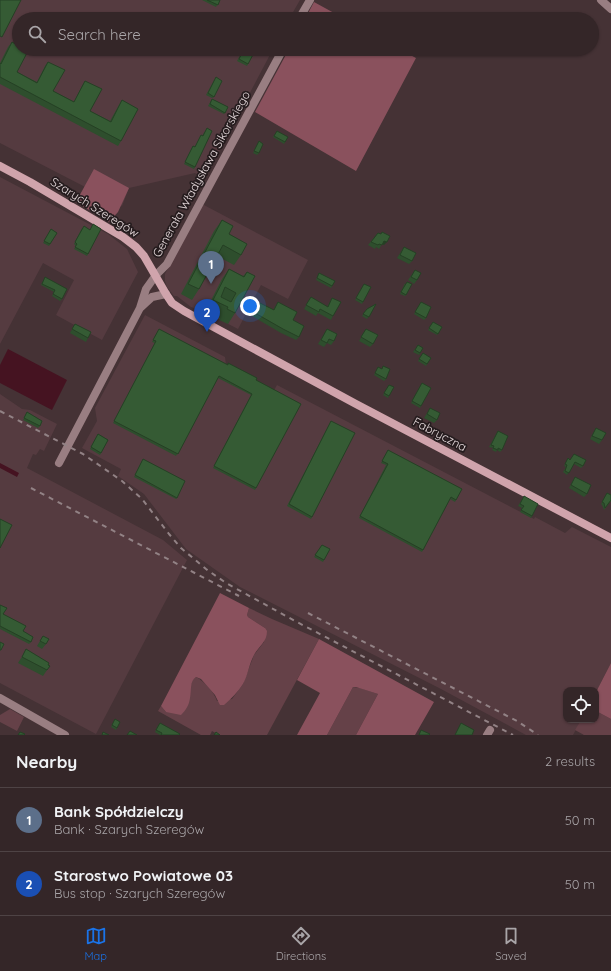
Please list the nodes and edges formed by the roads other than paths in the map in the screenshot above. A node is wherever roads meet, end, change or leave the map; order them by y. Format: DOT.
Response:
graph roads {
  1 [pos="310,0"];
  2 [pos="602,0"];
  3 [pos="611,9"];
  4 [pos="303,12"];
  5 [pos="279,56"];
  6 [pos="0,166"];
  7 [pos="156,275"];
  8 [pos="166,294"];
  9 [pos="140,308"];
  10 [pos="259,351"];
  11 [pos="59,463"];
  12 [pos="611,538"];
  13 [pos="0,698"];
  14 [pos="52,732"];
  15 [pos="65,735"];
  1 -- 4 [label="street"];
  2 -- 3 [label="street"];
  5 -- 7 [label="street, Generała Władysława Sikorskiego"];
  6 -- 7 [label="street, Szarych Szeregów"];
  7 -- 8 [label="street, Szarych Szeregów"];
  7 -- 9 [label="street, Generała Władysława Sikorskiego"];
  8 -- 9 [label="street, Generała Władysława Sikorskiego"];
  8 -- 10 [label="street, Szarych Szeregów"];
  9 -- 11 [label="street, Generała Władysława Sikorskiego"];
  10 -- 12 [label="street, Fabryczna"];
  13 -- 14 [label="street"];
  14 -- 15 [label="street"];
}
